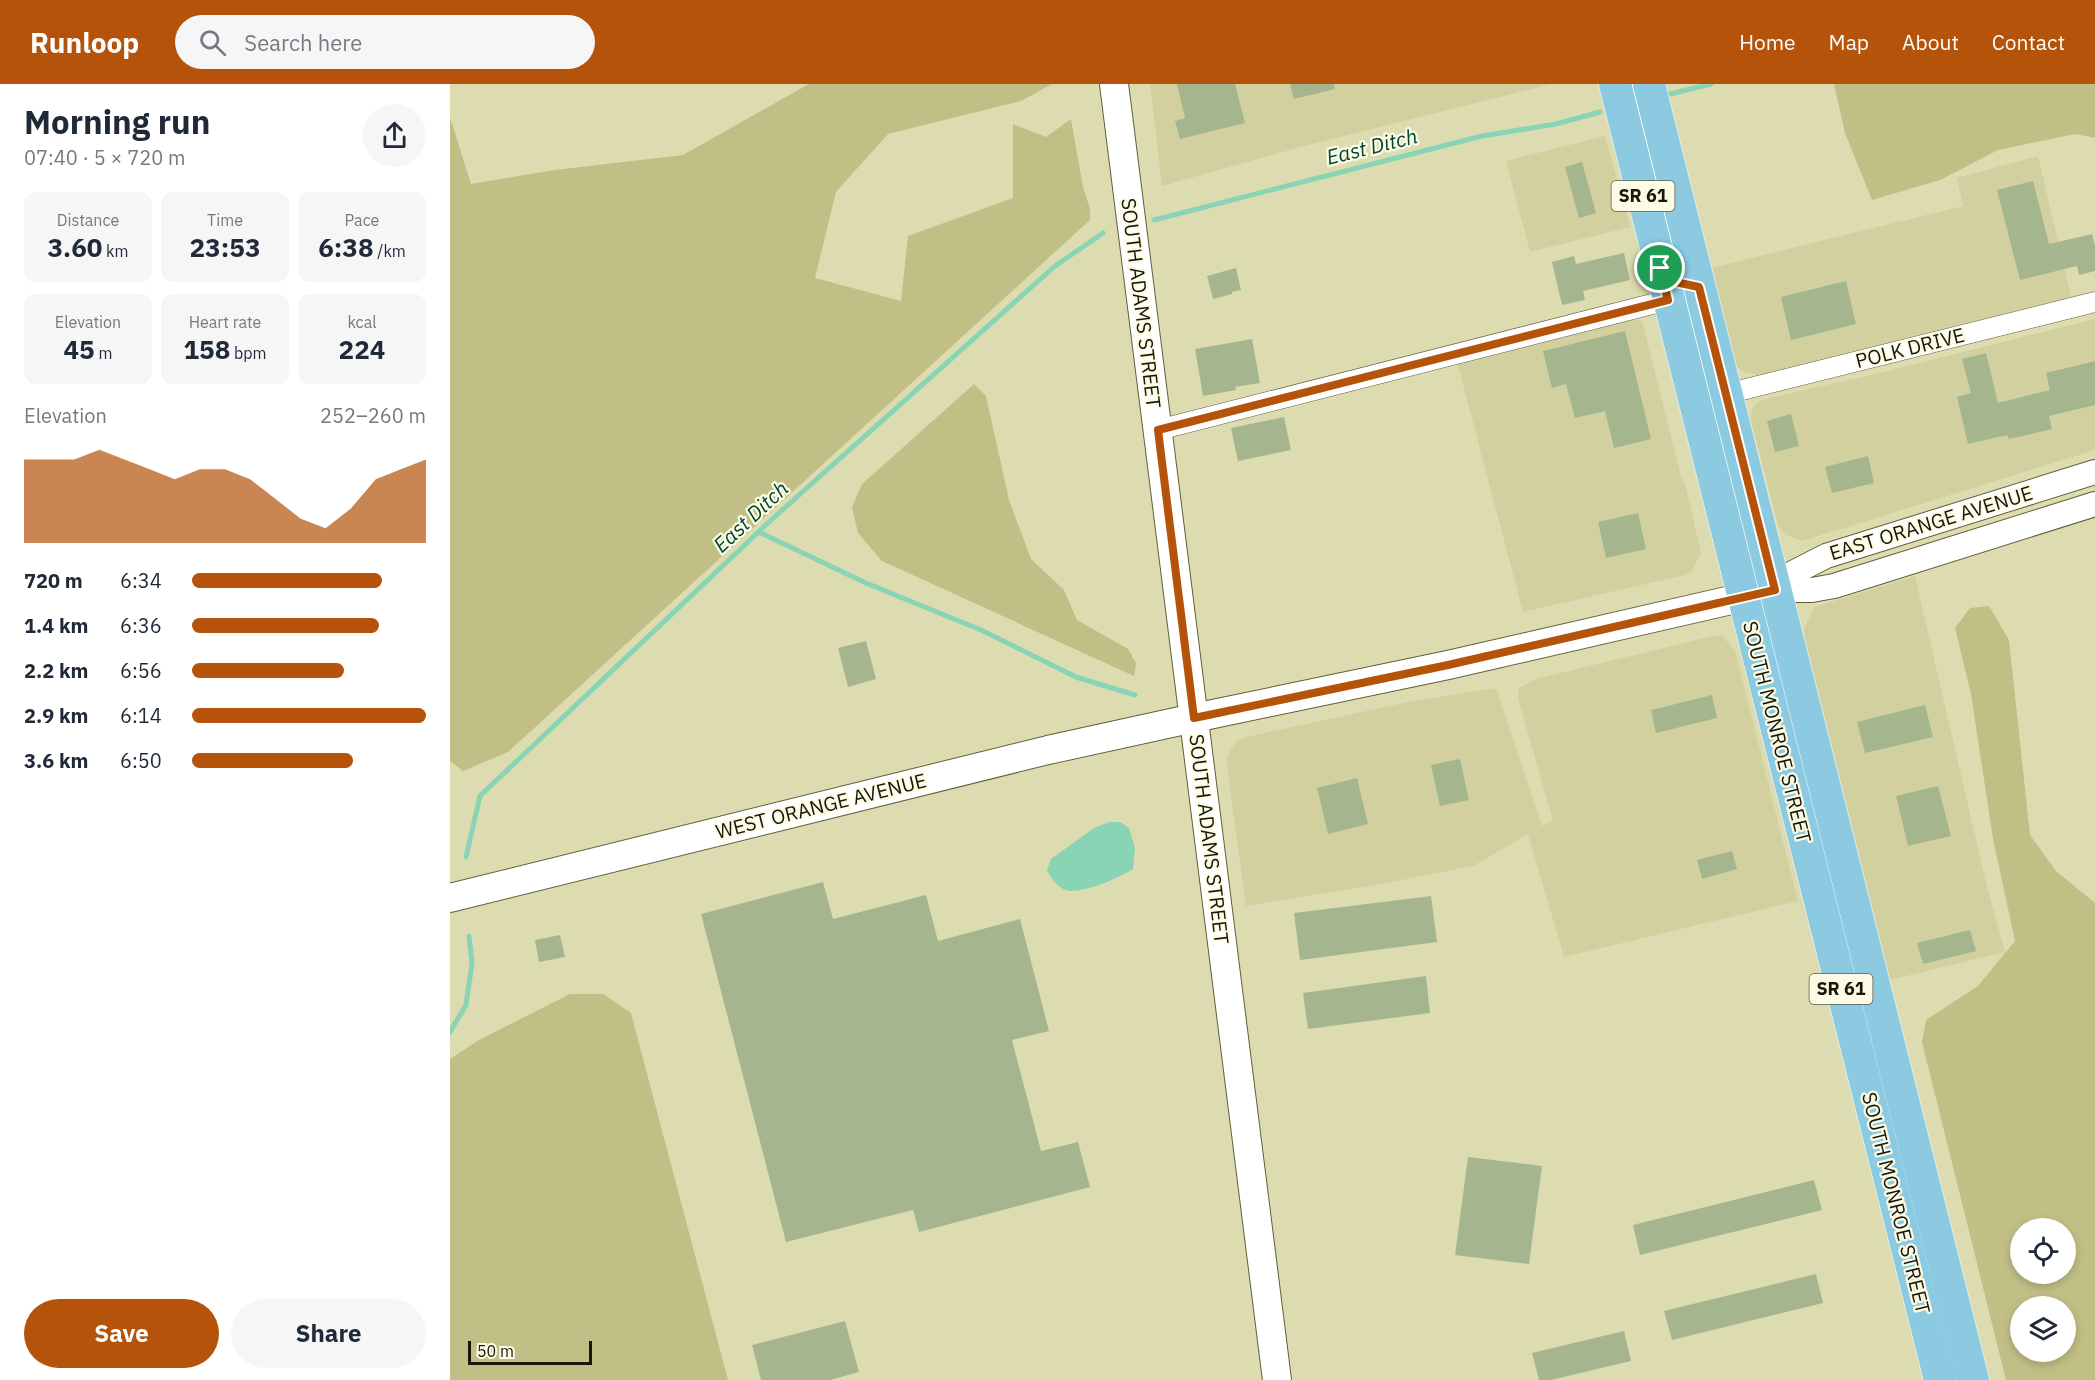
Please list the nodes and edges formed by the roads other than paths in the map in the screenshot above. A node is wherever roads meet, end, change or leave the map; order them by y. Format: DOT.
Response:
graph roads {
  1 [pos="1113,84"];
  2 [pos="1615,84"];
  3 [pos="1649,84"];
  4 [pos="1660,268"];
  5 [pos="1699,287"];
  6 [pos="1668,300"];
  7 [pos="2095,302"];
  8 [pos="1726,394"];
  9 [pos="1158,430"];
  10 [pos="2095,472"];
  11 [pos="2095,504"];
  12 [pos="1775,590"];
  13 [pos="1742,598"];
  14 [pos="1194,718"];
  15 [pos="450,898"];
  16 [pos="1277,1380"];
  17 [pos="1940,1380"];
  18 [pos="1973,1380"];
  1 -- 9 [label="main road, SOUTH ADAMS STREET"];
  2 -- 4 [label="main road, SOUTH MONROE STREET / SR 61"];
  3 -- 5 [label="main road, SOUTH MONROE STREET / SR 61"];
  4 -- 5 [label="main road"];
  4 -- 6 [label="main road, SOUTH MONROE STREET / SR 61"];
  5 -- 8 [label="main road, SOUTH MONROE STREET / SR 61"];
  6 -- 9 [label="street"];
  6 -- 13 [label="main road, SOUTH MONROE STREET / SR 61"];
  7 -- 8 [label="street, POLK DRIVE"];
  8 -- 12 [label="main road, SOUTH MONROE STREET / SR 61"];
  9 -- 14 [label="main road, SOUTH ADAMS STREET"];
  10 -- 12 [label="street, EAST ORANGE AVENUE"];
  11 -- 12 [label="street, EAST ORANGE AVENUE"];
  12 -- 13 [label="main road, EAST ORANGE AVENUE"];
  12 -- 18 [label="main road, SOUTH MONROE STREET / SR 61"];
  13 -- 14 [label="main road, EAST ORANGE AVENUE"];
  13 -- 17 [label="main road, SOUTH MONROE STREET / SR 61"];
  14 -- 15 [label="main road, WEST ORANGE AVENUE"];
  14 -- 16 [label="main road, SOUTH ADAMS STREET"];
}
